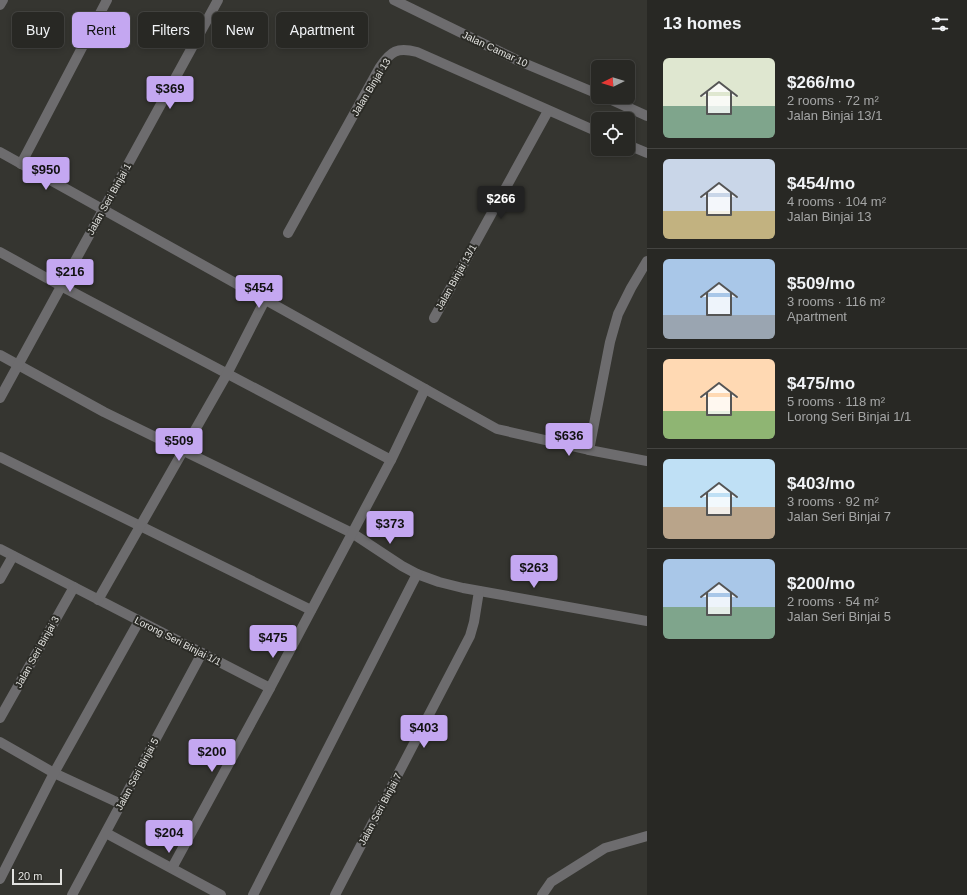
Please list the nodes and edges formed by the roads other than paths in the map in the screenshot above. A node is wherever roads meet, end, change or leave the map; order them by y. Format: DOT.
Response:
graph roads {
  1 [pos="3,0"];
  2 [pos="107,0"];
  3 [pos="218,0"];
  4 [pos="394,0"];
  5 [pos="0,5"];
  6 [pos="591,91"];
  7 [pos="620,104"];
  8 [pos="548,111"];
  9 [pos="647,116"];
  10 [pos="591,129"];
  11 [pos="635,148"];
  12 [pos="0,152"];
  13 [pos="647,153"];
  14 [pos="21,164"];
  15 [pos="103,210"];
  16 [pos="288,233"];
  17 [pos="0,252"];
  18 [pos="647,261"];
  19 [pos="61,286"];
  20 [pos="265,300"];
  21 [pos="434,318"];
  22 [pos="0,355"];
  23 [pos="18,366"];
  24 [pos="227,374"];
  25 [pos="425,389"];
  26 [pos="0,398"];
  27 [pos="589,450"];
  28 [pos="183,452"];
  29 [pos="0,456"];
  30 [pos="390,460"];
  31 [pos="647,461"];
  32 [pos="141,527"];
  33 [pos="352,533"];
  34 [pos="0,549"];
  35 [pos="13,556"];
  36 [pos="417,574"];
  37 [pos="0,579"];
  38 [pos="74,587"];
  39 [pos="479,591"];
  40 [pos="98,600"];
  41 [pos="311,610"];
  42 [pos="139,621"];
  43 [pos="647,621"];
  44 [pos="202,653"];
  45 [pos="270,688"];
  46 [pos="0,718"];
  47 [pos="0,742"];
  48 [pos="54,773"];
  49 [pos="121,804"];
  50 [pos="106,833"];
  51 [pos="647,836"];
  52 [pos="172,868"];
  53 [pos="0,879"];
  54 [pos="72,895"];
  55 [pos="221,895"];
  56 [pos="253,895"];
  57 [pos="335,895"];
  58 [pos="542,895"];
  1 -- 5 [label="street"];
  2 -- 14 [label="street"];
  3 -- 15 [label="street, Jalan Seri Binjai 1"];
  4 -- 6 [label="street, Jalan Camar 10"];
  7 -- 9 [label="street"];
  8 -- 10 [label="street, Jalan Binjai 13"];
  8 -- 16 [label="street, Jalan Binjai 13"];
  8 -- 21 [label="street, Jalan Binjai 13/1"];
  11 -- 13 [label="street"];
  12 -- 14 [label="street"];
  14 -- 15 [label="street"];
  15 -- 19 [label="street, Jalan Seri Binjai 1"];
  15 -- 20 [label="street"];
  17 -- 19 [label="street"];
  18 -- 27 [label="street"];
  19 -- 23 [label="street, Jalan Seri Binjai 1"];
  19 -- 24 [label="street"];
  20 -- 24 [label="street"];
  20 -- 25 [label="street"];
  22 -- 23 [label="street"];
  23 -- 26 [label="street, Jalan Seri Binjai 1"];
  23 -- 28 [label="street"];
  24 -- 28 [label="street"];
  24 -- 30 [label="street"];
  25 -- 27 [label="street"];
  25 -- 30 [label="street"];
  27 -- 31 [label="street"];
  28 -- 32 [label="street"];
  28 -- 33 [label="street"];
  29 -- 32 [label="street"];
  30 -- 33 [label="street"];
  32 -- 40 [label="street"];
  32 -- 41 [label="street"];
  33 -- 36 [label="street"];
  33 -- 41 [label="street"];
  34 -- 35 [label="street, Lorong Seri Binjai 1/1"];
  35 -- 37 [label="street"];
  35 -- 38 [label="street, Lorong Seri Binjai 1/1"];
  36 -- 39 [label="street"];
  36 -- 56 [label="street"];
  38 -- 40 [label="street, Lorong Seri Binjai 1/1"];
  38 -- 46 [label="street, Jalan Seri Binjai 3"];
  39 -- 43 [label="street"];
  39 -- 57 [label="street, Jalan Seri Binjai 7"];
  40 -- 42 [label="street, Lorong Seri Binjai 1/1"];
  41 -- 45 [label="street"];
  42 -- 44 [label="street, Lorong Seri Binjai 1/1"];
  42 -- 48 [label="street"];
  44 -- 45 [label="street, Lorong Seri Binjai 1/1"];
  44 -- 49 [label="street, Jalan Seri Binjai 5"];
  45 -- 52 [label="street"];
  47 -- 48 [label="street"];
  48 -- 49 [label="street"];
  48 -- 53 [label="street"];
  49 -- 50 [label="street, Jalan Seri Binjai 5"];
  50 -- 52 [label="street"];
  50 -- 54 [label="street, Jalan Seri Binjai 5"];
  51 -- 58 [label="street"];
  52 -- 55 [label="street"];
}
